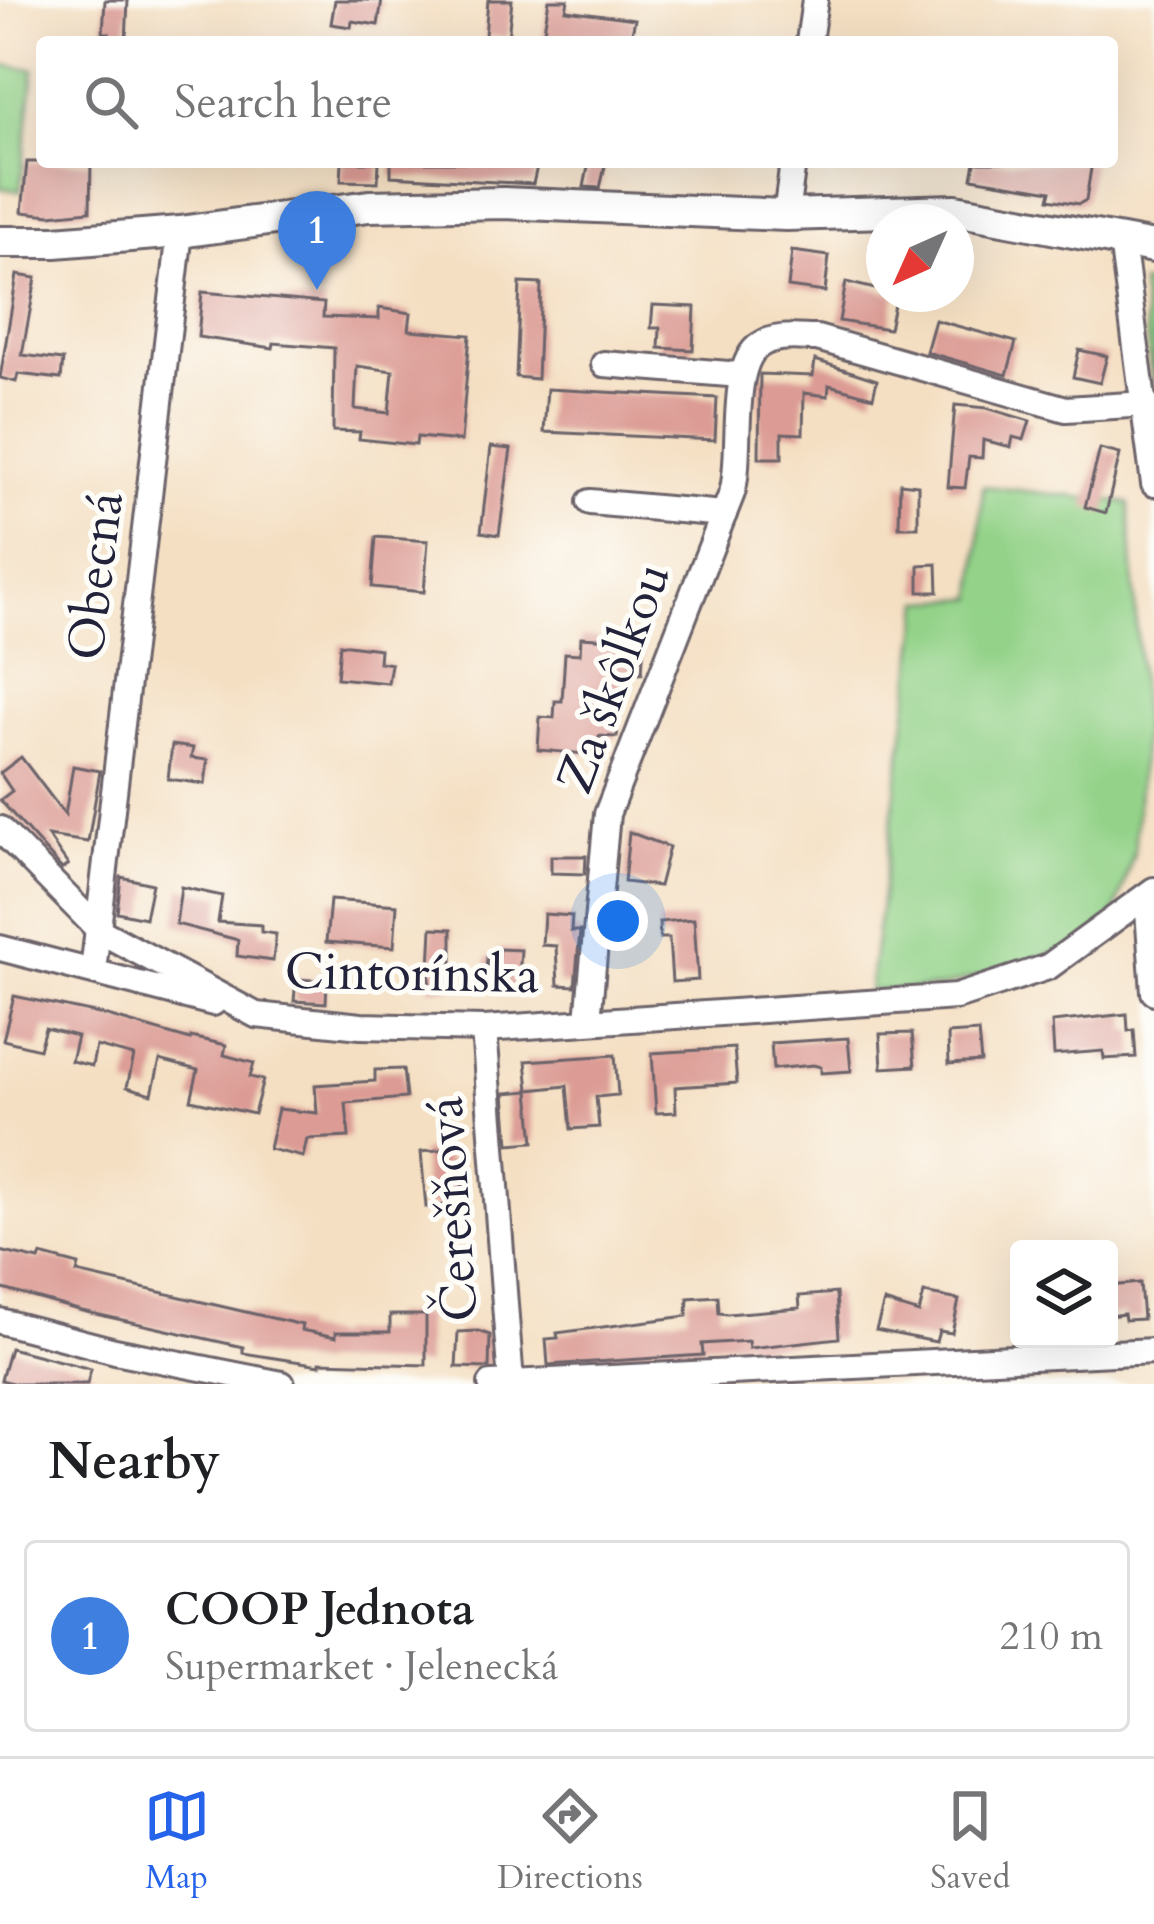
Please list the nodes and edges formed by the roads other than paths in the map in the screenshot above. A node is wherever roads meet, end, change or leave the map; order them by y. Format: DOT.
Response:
graph roads {
  1 [pos="815,0"];
  2 [pos="810,36"];
  3 [pos="792,168"];
  4 [pos="786,215"];
  5 [pos="180,232"];
  6 [pos="1122,241"];
  7 [pos="0,242"];
  8 [pos="1154,247"];
  9 [pos="604,364"];
  10 [pos="741,375"];
  11 [pos="1146,404"];
  12 [pos="1154,484"];
  13 [pos="590,502"];
  14 [pos="724,514"];
  15 [pos="0,829"];
  16 [pos="1150,894"];
  17 [pos="100,931"];
  18 [pos="0,948"];
  19 [pos="93,971"];
  20 [pos="1154,992"];
  21 [pos="256,1015"];
  22 [pos="588,1020"];
  23 [pos="484,1029"];
  24 [pos="0,1321"];
  25 [pos="1154,1351"];
  26 [pos="501,1383"];
  27 [pos="281,1384"];
  1 -- 2 [label="street"];
  3 -- 4 [label="street"];
  4 -- 5 [label="street"];
  4 -- 6 [label="street"];
  5 -- 7 [label="street"];
  5 -- 17 [label="street, Obecná"];
  6 -- 8 [label="street"];
  6 -- 11 [label="street"];
  9 -- 10 [label="street"];
  10 -- 11 [label="street"];
  10 -- 14 [label="street, Za škôlkou"];
  11 -- 12 [label="street"];
  13 -- 14 [label="street, Za škôlkou"];
  14 -- 22 [label="street, Za škôlkou"];
  15 -- 17 [label="street, Cintorínska"];
  16 -- 20 [label="street"];
  16 -- 22 [label="street, Cintorínska"];
  17 -- 19 [label="street, Obecná"];
  17 -- 21 [label="street, Cintorínska"];
  18 -- 19 [label="street"];
  19 -- 21 [label="street"];
  21 -- 23 [label="street, Cintorínska"];
  22 -- 23 [label="street, Cintorínska"];
  23 -- 26 [label="street, Čerešňová"];
  24 -- 27 [label="street"];
  25 -- 26 [label="street, Čerešňová"];
}
